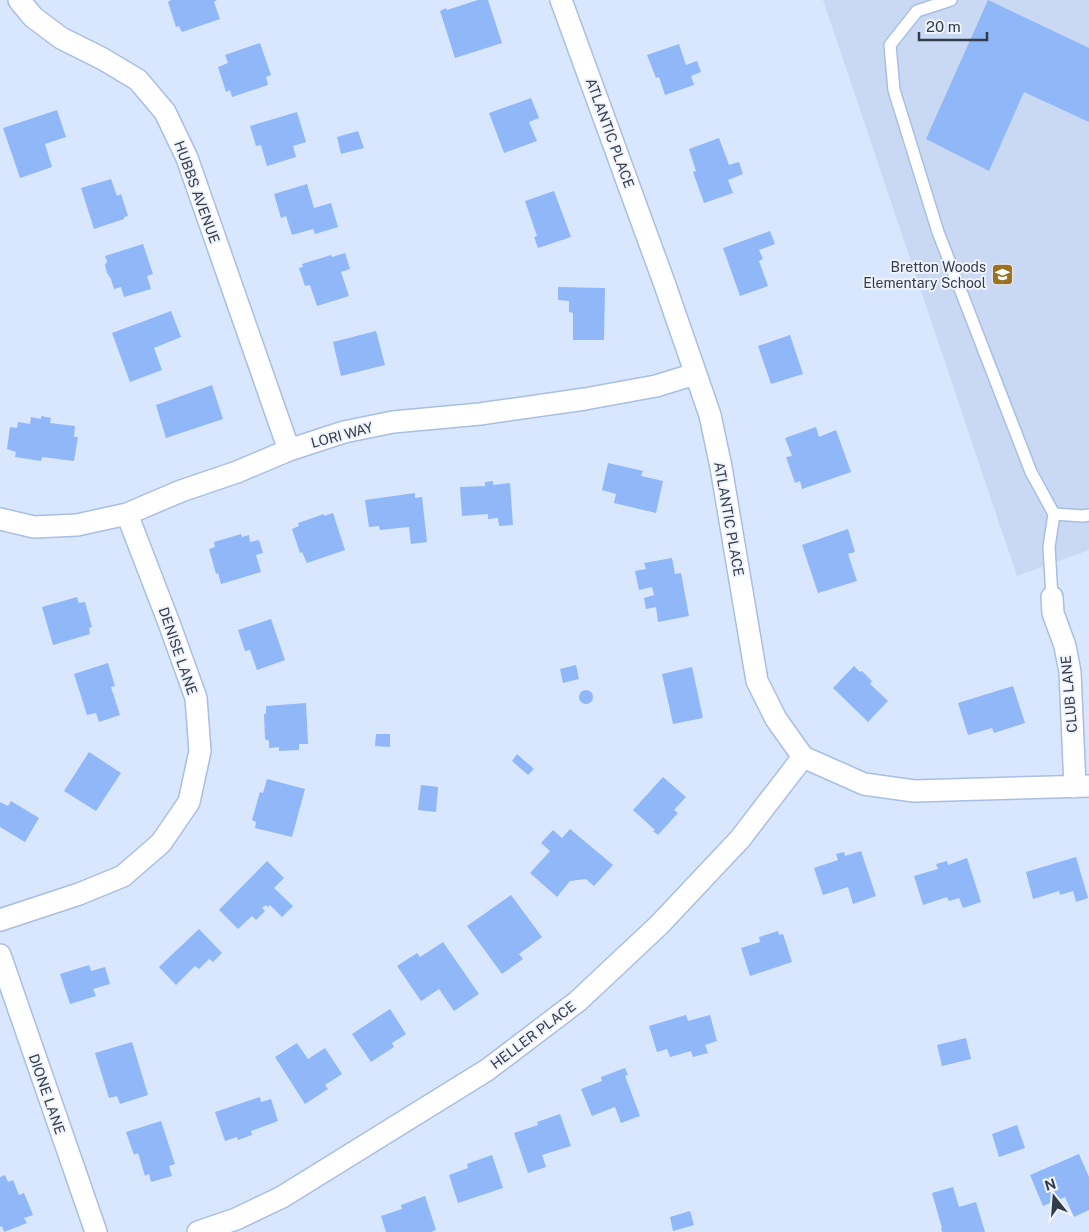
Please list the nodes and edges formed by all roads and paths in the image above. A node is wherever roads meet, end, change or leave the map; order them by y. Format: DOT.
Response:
graph roads {
  1 [pos="19,0"];
  2 [pos="561,0"];
  3 [pos="950,0"];
  4 [pos="695,374"];
  5 [pos="289,450"];
  6 [pos="127,514"];
  7 [pos="1054,514"];
  8 [pos="1089,515"];
  9 [pos="0,519"];
  10 [pos="1052,597"];
  11 [pos="803,757"];
  12 [pos="1082,786"];
  13 [pos="0,920"];
  14 [pos="0,955"];
  15 [pos="96,1232"];
  16 [pos="198,1232"];
  1 -- 5 [label="street, HUBBS AVENUE"];
  2 -- 4 [label="street, ATLANTIC PLACE"];
  3 -- 7 [label="lane"];
  4 -- 5 [label="street, LORI WAY"];
  4 -- 11 [label="street, ATLANTIC PLACE"];
  5 -- 6 [label="street, LORI WAY"];
  6 -- 9 [label="street, LORI WAY"];
  6 -- 13 [label="street, DENISE LANE"];
  7 -- 8 [label="lane"];
  7 -- 10 [label="lane, CLUB LANE"];
  10 -- 12 [label="street, CLUB LANE"];
  11 -- 12 [label="street"];
  11 -- 16 [label="street, HELLER PLACE"];
  14 -- 15 [label="street, DIONE LANE"];
}
